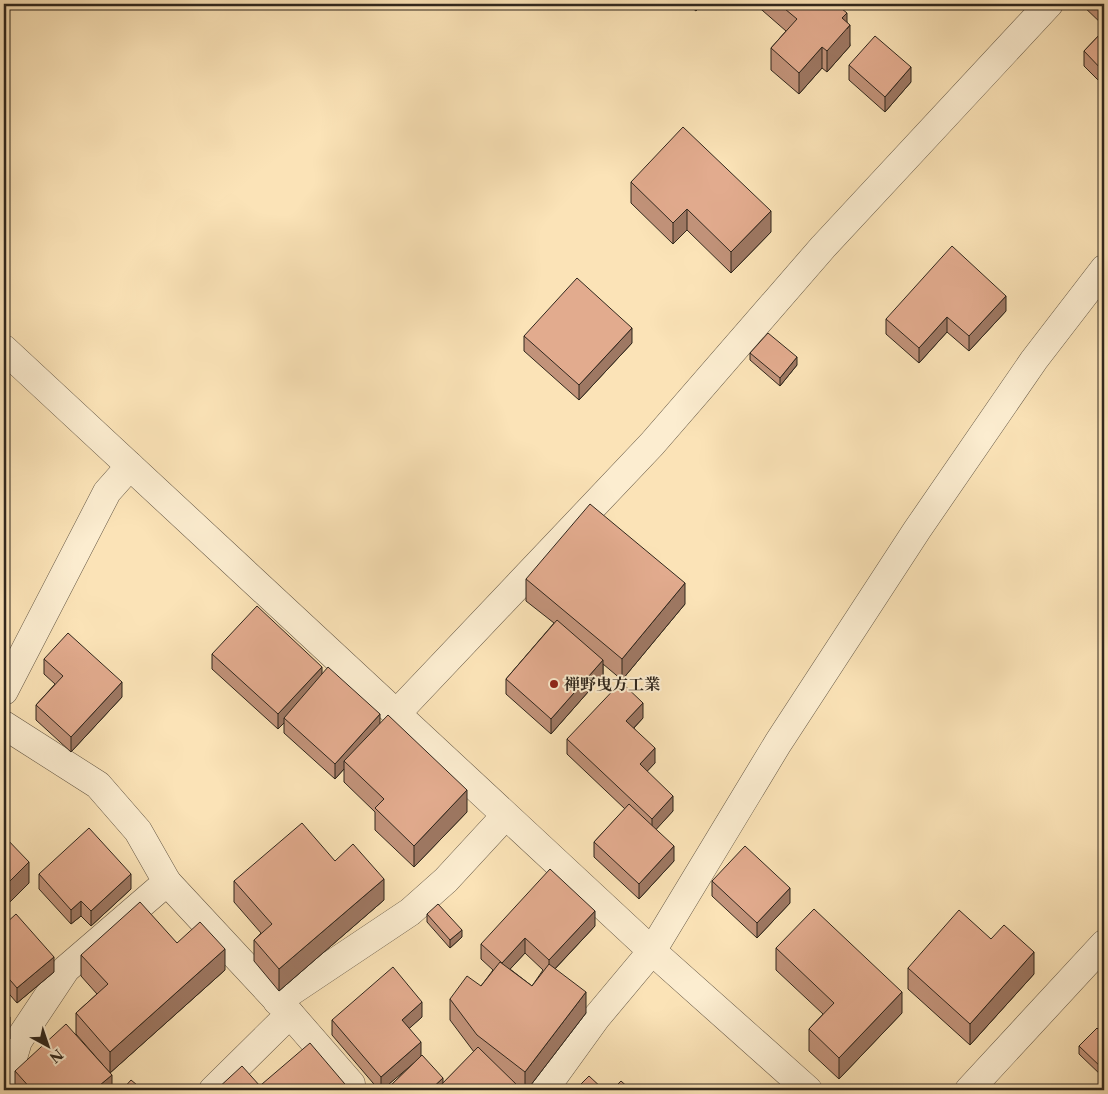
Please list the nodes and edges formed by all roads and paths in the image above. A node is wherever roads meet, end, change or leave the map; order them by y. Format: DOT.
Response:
graph roads {
  1 [pos="1049,4"];
  2 [pos="1104,269"];
  3 [pos="4,349"];
  4 [pos="130,466"];
  5 [pos="4,690"];
  6 [pos="396,714"];
  7 [pos="4,726"];
  8 [pos="505,816"];
  9 [pos="167,882"];
  10 [pos="1104,944"];
  11 [pos="652,951"];
  12 [pos="284,1007"];
  13 [pos="351,1084"];
  14 [pos="4,1088"];
  15 [pos="213,1090"];
  16 [pos="544,1090"];
  17 [pos="808,1090"];
  18 [pos="969,1090"];
  1 -- 6 [label="street"];
  2 -- 11 [label="street"];
  3 -- 4 [label="street"];
  4 -- 5 [label="street"];
  4 -- 6 [label="street"];
  6 -- 8 [label="street"];
  7 -- 9 [label="street"];
  8 -- 11 [label="street"];
  8 -- 12 [label="street"];
  9 -- 12 [label="street"];
  9 -- 14 [label="street"];
  10 -- 18 [label="street"];
  11 -- 16 [label="street"];
  11 -- 17 [label="street"];
  12 -- 13 [label="street"];
  12 -- 15 [label="street"];
}
